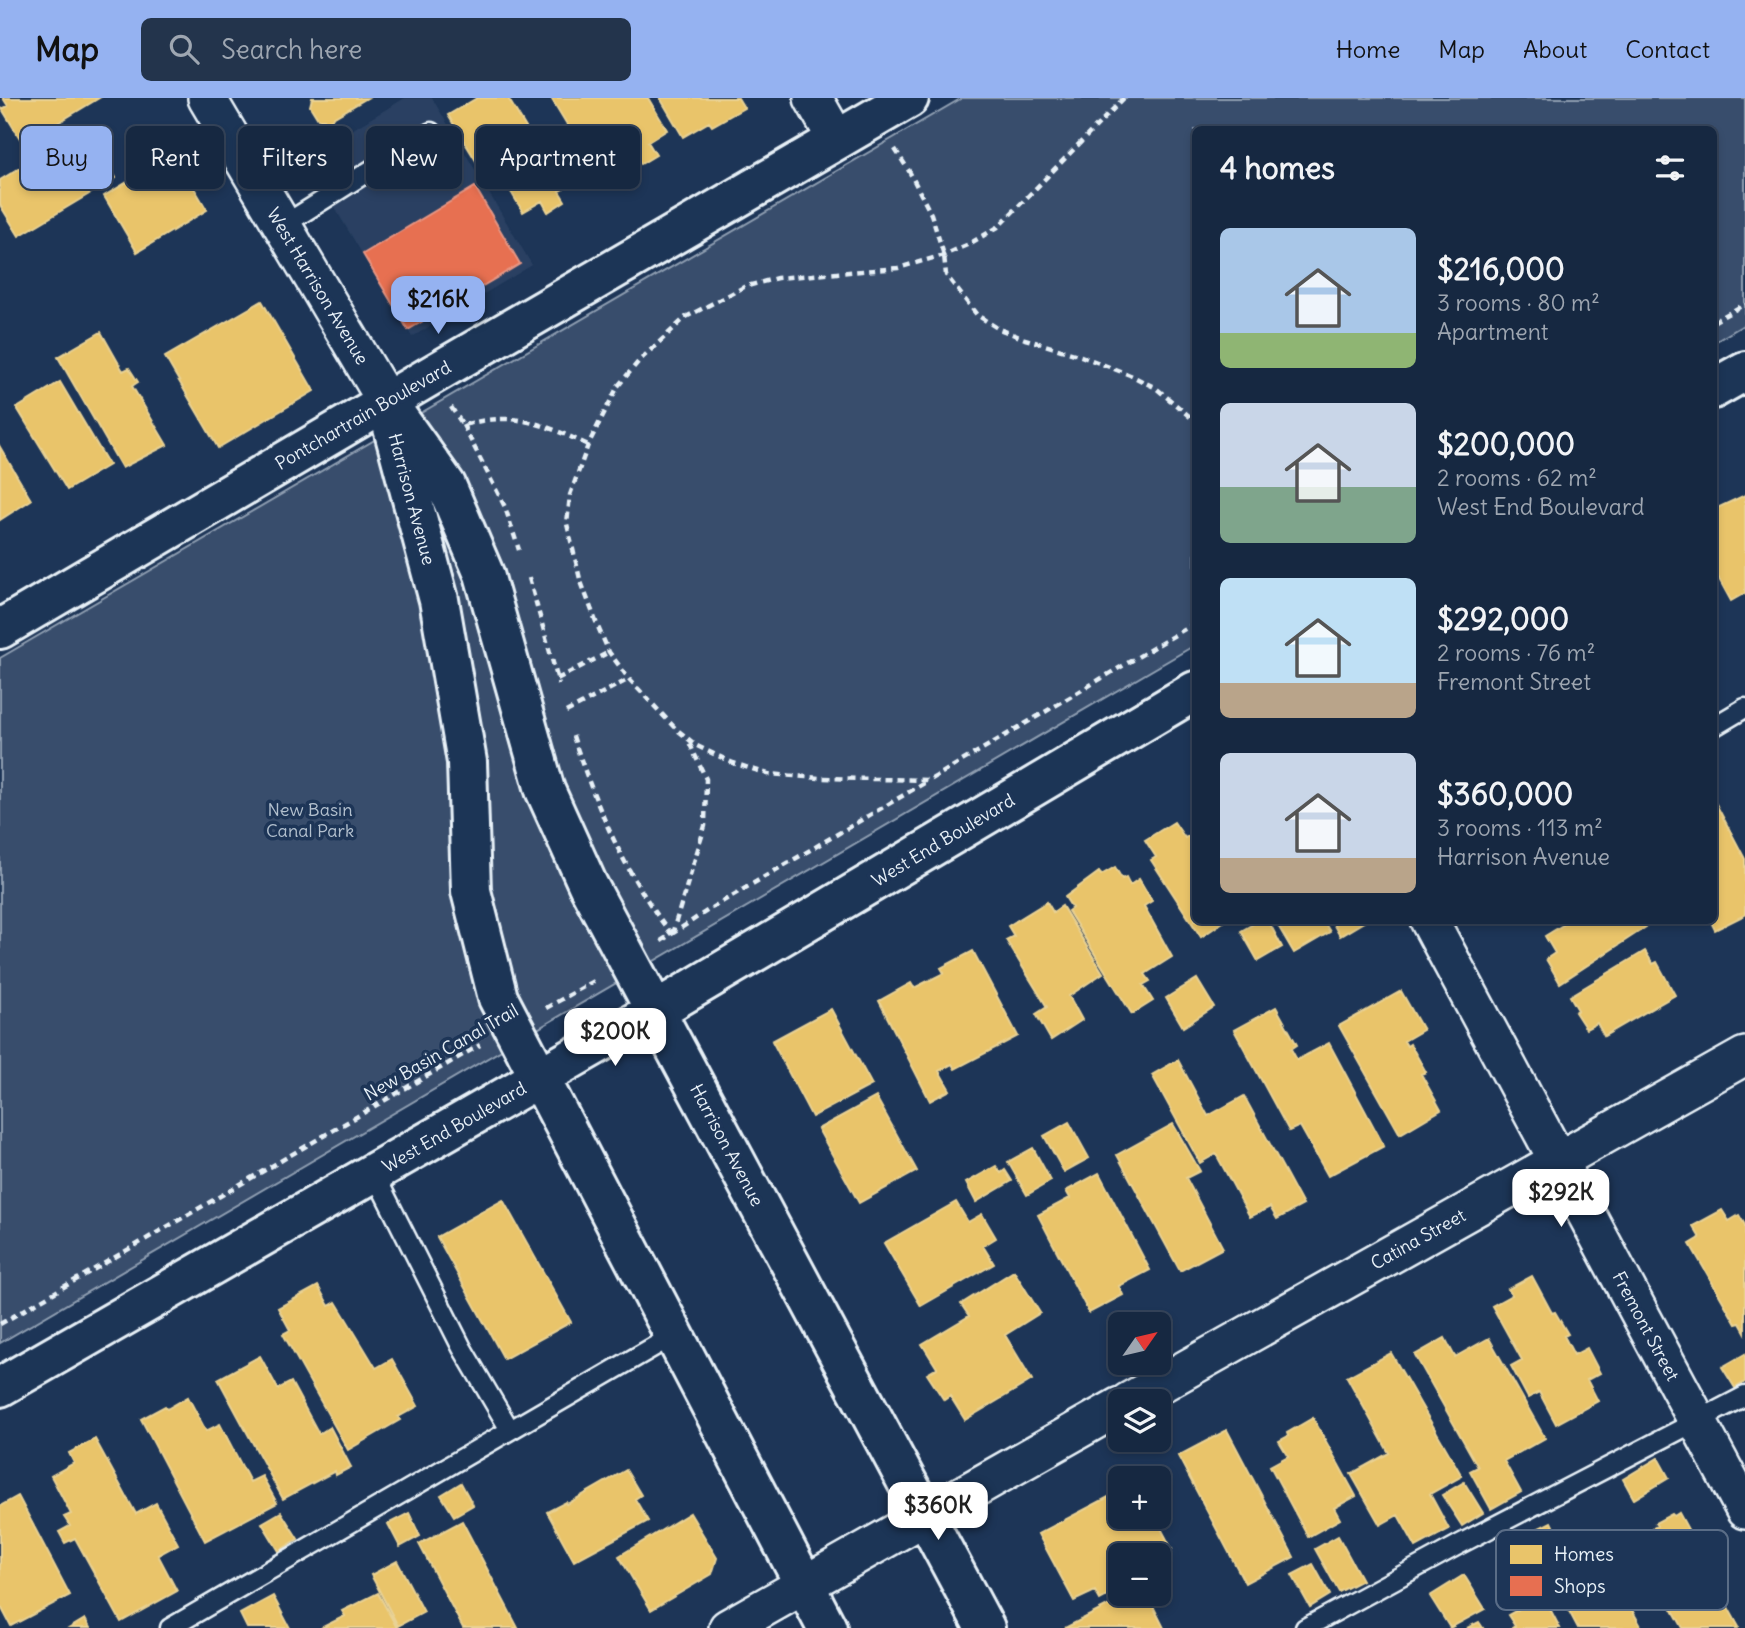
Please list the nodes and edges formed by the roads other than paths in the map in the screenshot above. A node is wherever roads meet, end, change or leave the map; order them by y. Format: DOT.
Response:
graph roads {
  1 [pos="207,98"];
  2 [pos="813,98"];
  3 [pos="909,98"];
  4 [pos="837,140"];
  5 [pos="366,173"];
  6 [pos="282,226"];
  7 [pos="1745,371"];
  8 [pos="1717,387"];
  9 [pos="386,401"];
  10 [pos="0,629"];
  11 [pos="1192,693"];
  12 [pos="1745,708"];
  13 [pos="1717,725"];
  14 [pos="1431,924"];
  15 [pos="655,1011"];
  16 [pos="1745,1056"];
  17 [pos="539,1078"];
  18 [pos="1557,1161"];
  19 [pos="374,1173"];
  20 [pos="674,1335"];
  21 [pos="0,1387"];
  22 [pos="1151,1389"];
  23 [pos="1745,1396"];
  24 [pos="1108,1413"];
  25 [pos="1698,1422"];
  26 [pos="510,1430"];
  27 [pos="1745,1510"];
  28 [pos="925,1516"];
  29 [pos="804,1584"];
  30 [pos="170,1628"];
  31 [pos="728,1628"];
  32 [pos="828,1628"];
  33 [pos="985,1628"];
  34 [pos="1305,1628"];
  1 -- 6 [label="street, West Harrison Avenue"];
  2 -- 4 [label="street"];
  3 -- 4 [label="street, Pontchartrain Boulevard"];
  4 -- 9 [label="street, Pontchartrain Boulevard"];
  5 -- 6 [label="lane"];
  6 -- 9 [label="street, West Harrison Avenue"];
  7 -- 8 [label="street"];
  9 -- 10 [label="street, Pontchartrain Boulevard"];
  9 -- 15 [label="street, Harrison Avenue"];
  9 -- 17 [label="street, Harrison Avenue"];
  11 -- 15 [label="street, West End Boulevard"];
  12 -- 13 [label="lane"];
  14 -- 18 [label="street, Fremont Street"];
  15 -- 17 [label="street, West End Boulevard"];
  15 -- 28 [label="street, Harrison Avenue"];
  16 -- 18 [label="street, Catina Street"];
  17 -- 19 [label="street, West End Boulevard"];
  17 -- 20 [label="street, Harrison Avenue"];
  18 -- 22 [label="street, Catina Street"];
  18 -- 25 [label="street, Fremont Street"];
  19 -- 21 [label="street, West End Boulevard"];
  19 -- 26 [label="lane"];
  20 -- 26 [label="lane"];
  20 -- 29 [label="street, Harrison Avenue"];
  23 -- 25 [label="lane"];
  24 -- 28 [label="street"];
  25 -- 27 [label="street, Fremont Street"];
  25 -- 34 [label="lane"];
  26 -- 30 [label="lane"];
  28 -- 29 [label="street"];
  28 -- 33 [label="street, Harrison Avenue"];
  29 -- 31 [label="street"];
  29 -- 32 [label="street, Harrison Avenue"];
}
